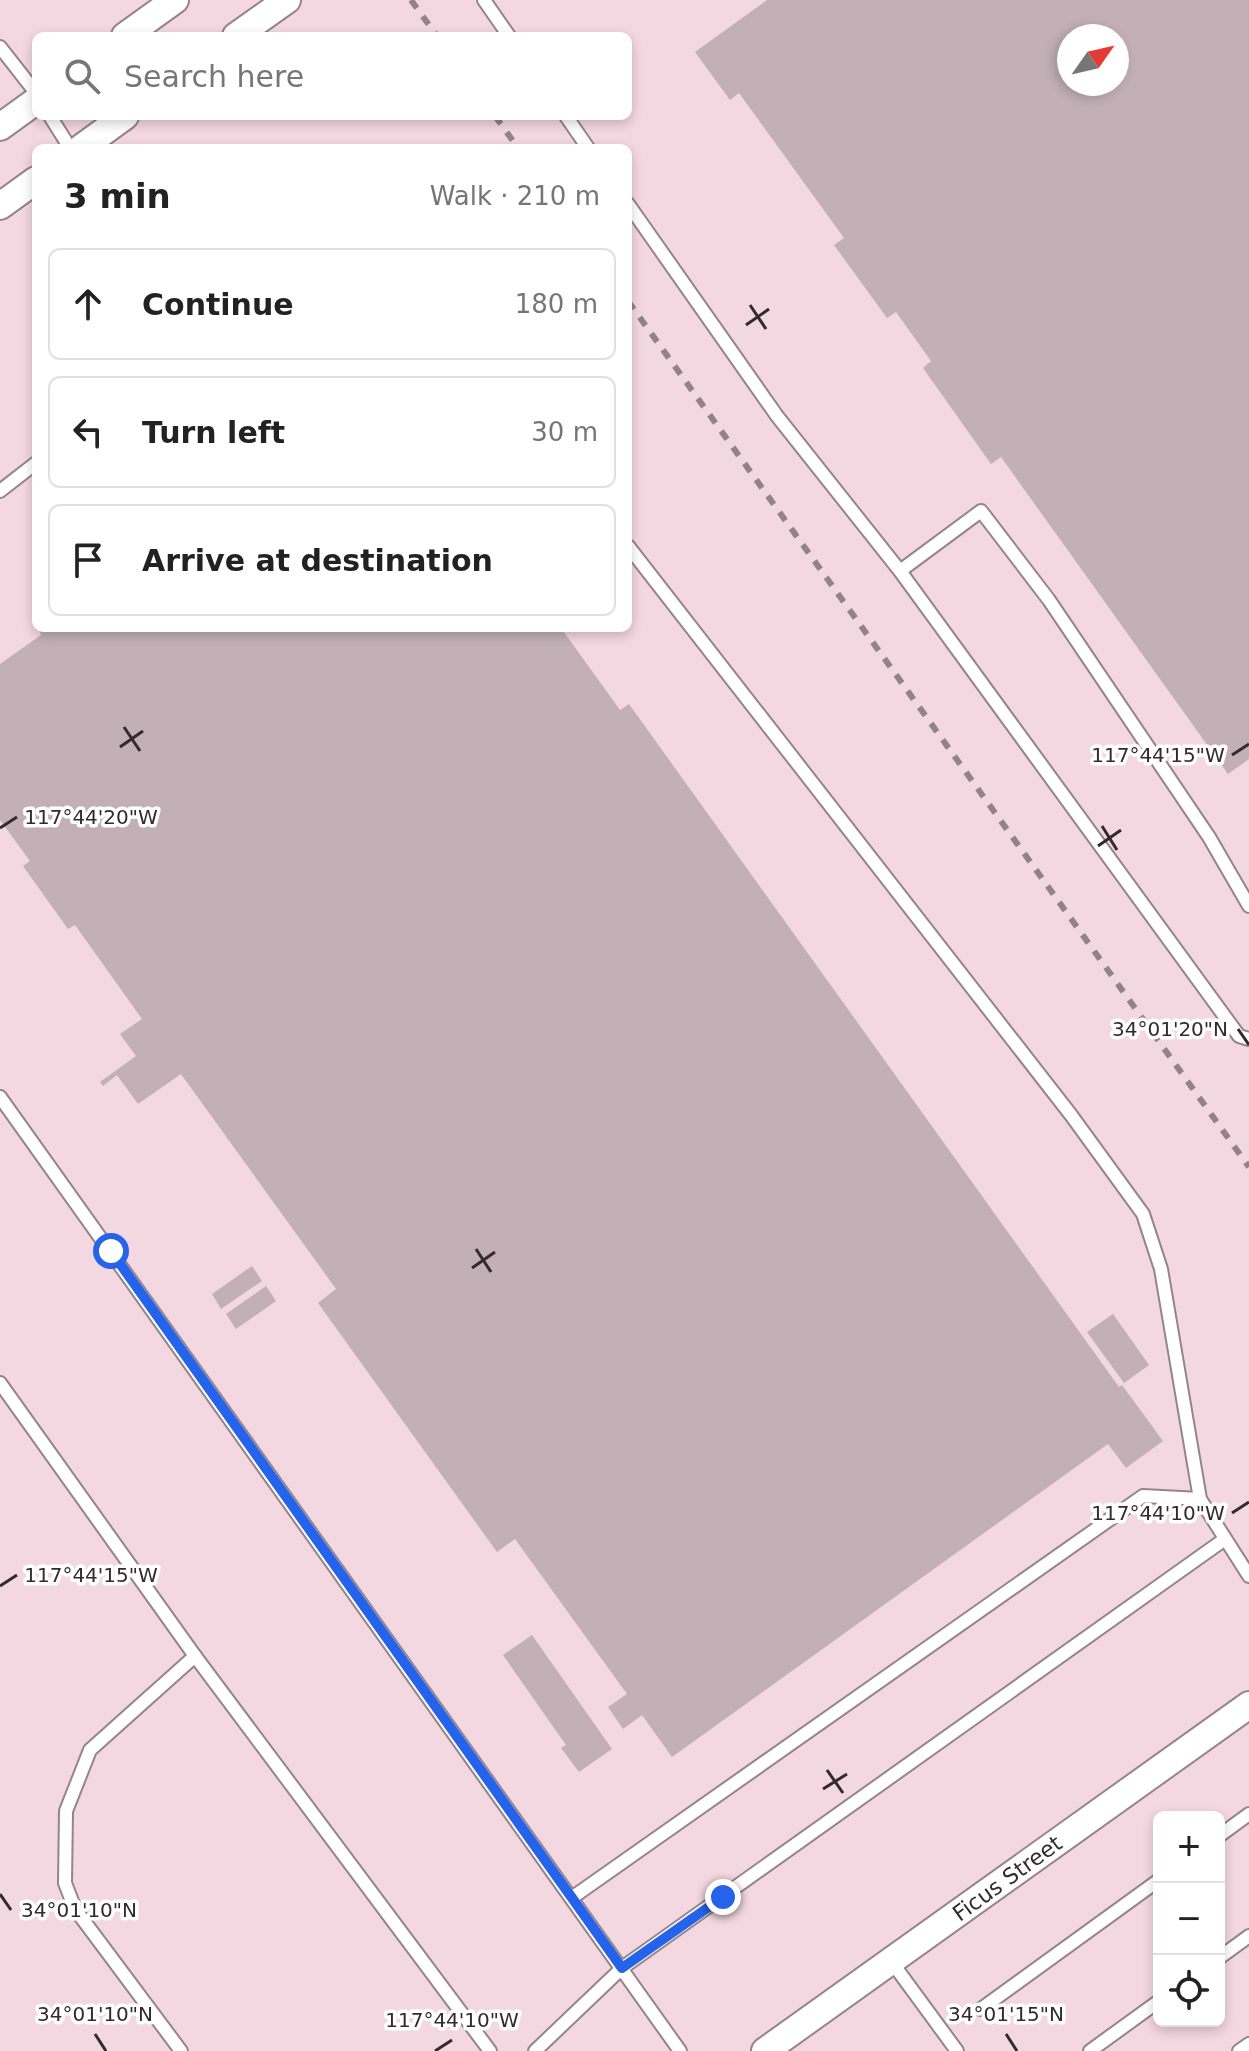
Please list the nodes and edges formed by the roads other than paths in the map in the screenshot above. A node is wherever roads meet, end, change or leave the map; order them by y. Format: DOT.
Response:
graph roads {
  1 [pos="175,0"];
  2 [pos="287,0"];
  3 [pos="484,0"];
  4 [pos="131,32"];
  5 [pos="242,32"];
  6 [pos="506,32"];
  7 [pos="0,47"];
  8 [pos="32,88"];
  9 [pos="32,104"];
  10 [pos="52,120"];
  11 [pos="120,120"];
  12 [pos="569,120"];
  13 [pos="0,127"];
  14 [pos="68,144"];
  15 [pos="86,144"];
  16 [pos="585,144"];
  17 [pos="32,183"];
  18 [pos="0,206"];
  19 [pos="632,210"];
  20 [pos="32,466"];
  21 [pos="0,491"];
  22 [pos="632,551"];
  23 [pos="900,571"];
  24 [pos="1249,906"];
  25 [pos="1249,1039"];
  26 [pos="0,1097"];
  27 [pos="0,1383"];
  28 [pos="1200,1499"];
  29 [pos="1225,1539"];
  30 [pos="1249,1576"];
  31 [pos="195,1656"];
  32 [pos="1249,1705"];
  33 [pos="1249,1814"];
  34 [pos="1225,1832"];
  35 [pos="1155,1883"];
  36 [pos="573,1897"];
  37 [pos="1249,1936"];
  38 [pos="1223,1955"];
  39 [pos="891,1961"];
  40 [pos="622,1968"];
  41 [pos="1153,2005"];
  42 [pos="981,2009"];
  43 [pos="1249,2044"];
  44 [pos="181,2051"];
  45 [pos="490,2051"];
  46 [pos="535,2051"];
  47 [pos="680,2051"];
  48 [pos="765,2051"];
  49 [pos="957,2051"];
  50 [pos="1090,2051"];
  51 [pos="1239,2051"];
  1 -- 4 [label="street"];
  2 -- 5 [label="street"];
  3 -- 6 [label="lane"];
  7 -- 8 [label="lane"];
  9 -- 13 [label="street"];
  10 -- 14 [label="lane"];
  11 -- 15 [label="street"];
  12 -- 16 [label="lane"];
  17 -- 18 [label="street"];
  19 -- 23 [label="lane"];
  20 -- 21 [label="lane"];
  22 -- 28 [label="lane"];
  23 -- 24 [label="lane"];
  23 -- 25 [label="lane"];
  26 -- 36 [label="lane"];
  27 -- 31 [label="lane"];
  28 -- 29 [label="lane"];
  28 -- 36 [label="lane"];
  29 -- 30 [label="lane"];
  29 -- 40 [label="lane"];
  31 -- 44 [label="lane"];
  31 -- 45 [label="lane"];
  32 -- 39 [label="street, Ficus Street"];
  33 -- 34 [label="lane"];
  35 -- 42 [label="lane"];
  36 -- 40 [label="lane"];
  37 -- 38 [label="lane"];
  39 -- 48 [label="street, Ficus Street"];
  39 -- 49 [label="lane"];
  40 -- 46 [label="lane"];
  40 -- 47 [label="lane"];
  41 -- 50 [label="lane"];
  43 -- 51 [label="lane"];
}
